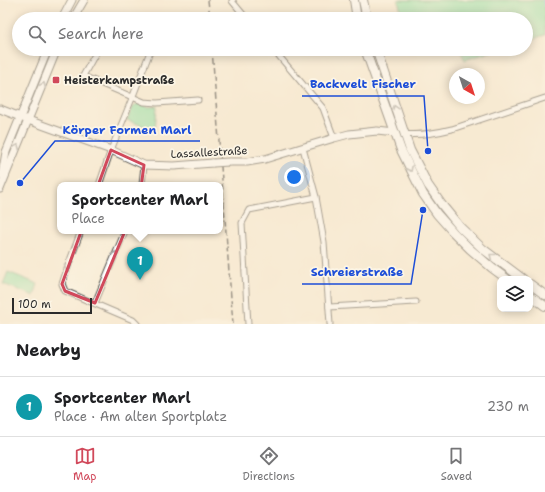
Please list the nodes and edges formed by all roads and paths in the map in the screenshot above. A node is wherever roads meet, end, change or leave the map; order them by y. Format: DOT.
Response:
graph roads {
  1 [pos="72,0"];
  2 [pos="84,0"];
  3 [pos="233,0"];
  4 [pos="354,0"];
  5 [pos="363,0"];
  6 [pos="66,12"];
  7 [pos="77,12"];
  8 [pos="241,12"];
  9 [pos="356,12"];
  10 [pos="366,12"];
  11 [pos="45,56"];
  12 [pos="55,56"];
  13 [pos="94,56"];
  14 [pos="148,56"];
  15 [pos="279,56"];
  16 [pos="368,56"];
  17 [pos="378,56"];
  18 [pos="133,96"];
  19 [pos="545,98"];
  20 [pos="198,100"];
  21 [pos="0,109"];
  22 [pos="20,117"];
  23 [pos="28,120"];
  24 [pos="395,133"];
  25 [pos="404,134"];
  26 [pos="334,138"];
  27 [pos="303,148"];
  28 [pos="111,150"];
  29 [pos="144,165"];
  30 [pos="100,182"];
  31 [pos="142,182"];
  32 [pos="0,186"];
  33 [pos="0,189"];
  34 [pos="316,197"];
  35 [pos="80,234"];
  36 [pos="124,234"];
  37 [pos="503,276"];
  38 [pos="519,276"];
  39 [pos="533,286"];
  40 [pos="545,295"];
  41 [pos="533,297"];
  42 [pos="416,302"];
  43 [pos="95,303"];
  44 [pos="545,306"];
  45 [pos="329,307"];
  46 [pos="137,324"];
  47 [pos="248,324"];
  48 [pos="330,324"];
  1 -- 6 [label="street"];
  2 -- 7 [label="street"];
  3 -- 8 [label="street"];
  4 -- 9 [label="main road"];
  5 -- 10 [label="main road"];
  11 -- 22 [label="street"];
  23 -- 12 [label="street, one-way"];
  13 -- 18 [label="street"];
  14 -- 18 [label="street"];
  15 -- 26 [label="street"];
  16 -- 24 [label="main road"];
  25 -- 17 [label="main road, one-way"];
  18 -- 20 [label="street"];
  18 -- 28 [label="street"];
  19 -- 25 [label="street"];
  21 -- 22 [label="street"];
  22 -- 23 [label="street"];
  22 -- 32 [label="street"];
  23 -- 28 [label="street, Lassallestraße"];
  33 -- 23 [label="street, one-way"];
  24 -- 25 [label="street"];
  24 -- 26 [label="street, Lassallestraße"];
  24 -- 37 [label="main road, one-way"];
  38 -- 25 [label="main road, one-way"];
  26 -- 27 [label="street, Lassallestraße"];
  27 -- 29 [label="street, Lassallestraße, bridge"];
  27 -- 34 [label="street"];
  28 -- 29 [label="street, Lassallestraße"];
  28 -- 30 [label="street"];
  29 -- 31 [label="street"];
  34 -- 45 [label="street"];
  34 -- 47 [label="street"];
  35 -- 43 [label="street, one-way"];
  43 -- 36 [label="street, one-way"];
  39 -- 40 [label="main road"];
  41 -- 44 [label="main road"];
  42 -- 45 [label="street"];
  43 -- 46 [label="street"];
  45 -- 48 [label="street"];
}
